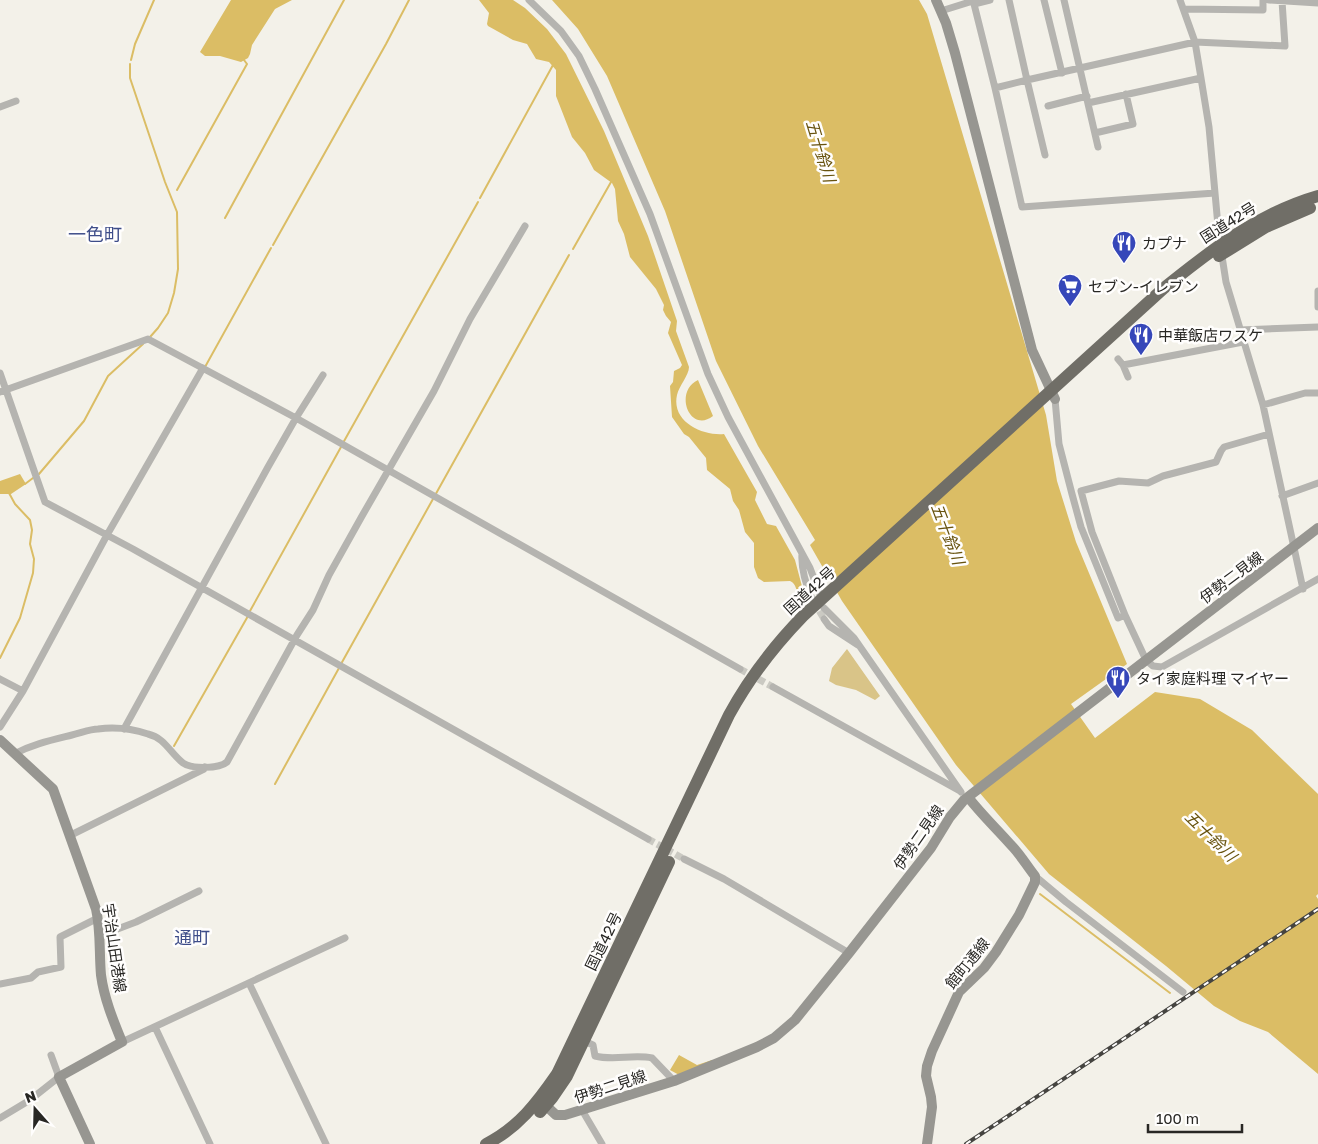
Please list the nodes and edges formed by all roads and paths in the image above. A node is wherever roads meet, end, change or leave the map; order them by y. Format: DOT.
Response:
graph roads {
  1 [pos="529,0"];
  2 [pos="936,0"];
  3 [pos="990,0"];
  4 [pos="1009,0"];
  5 [pos="1044,0"];
  6 [pos="1064,0"];
  7 [pos="1180,0"];
  8 [pos="1263,0"];
  9 [pos="1269,0"];
  10 [pos="1282,1"];
  11 [pos="1318,3"];
  12 [pos="974,4"];
  13 [pos="1184,10"];
  14 [pos="941,11"];
  15 [pos="1195,42"];
  16 [pos="1080,68"];
  17 [pos="1062,72"];
  18 [pos="1201,78"];
  19 [pos="1028,80"];
  20 [pos="995,88"];
  21 [pos="1126,94"];
  22 [pos="1088,100"];
  23 [pos="16,101"];
  24 [pos="1048,106"];
  25 [pos="0,107"];
  26 [pos="1095,133"];
  27 [pos="1098,147"];
  28 [pos="1045,155"];
  29 [pos="1215,194"];
  30 [pos="1318,196"];
  31 [pos="1318,206"];
  32 [pos="525,226"];
  33 [pos="1220,250"];
  34 [pos="1318,291"];
  35 [pos="1318,307"];
  36 [pos="1318,327"];
  37 [pos="1240,330"];
  38 [pos="1244,342"];
  39 [pos="203,368"];
  40 [pos="0,373"];
  41 [pos="323,375"];
  42 [pos="1128,377"];
  43 [pos="3,391"];
  44 [pos="1318,393"];
  45 [pos="1050,398"];
  46 [pos="1263,405"];
  47 [pos="296,418"];
  48 [pos="1269,434"];
  49 [pos="389,470"];
  50 [pos="1318,484"];
  51 [pos="1282,496"];
  52 [pos="1318,528"];
  53 [pos="107,535"];
  54 [pos="1294,548"];
  55 [pos="1318,580"];
  56 [pos="201,588"];
  57 [pos="1302,589"];
  58 [pos="824,604"];
  59 [pos="1122,616"];
  60 [pos="294,640"];
  61 [pos="860,647"];
  62 [pos="1146,660"];
  63 [pos="740,669"];
  64 [pos="0,679"];
  65 [pos="773,687"];
  66 [pos="23,691"];
  67 [pos="0,727"];
  68 [pos="124,729"];
  69 [pos="0,740"];
  70 [pos="14,754"];
  71 [pos="205,767"];
  72 [pos="968,794"];
  73 [pos="71,835"];
  74 [pos="648,839"];
  75 [pos="684,860"];
  76 [pos="1036,876"];
  77 [pos="198,891"];
  78 [pos="98,918"];
  79 [pos="99,936"];
  80 [pos="345,938"];
  81 [pos="849,953"];
  82 [pos="249,983"];
  83 [pos="0,984"];
  84 [pos="1183,992"];
  85 [pos="155,1027"];
  86 [pos="584,1041"];
  87 [pos="122,1042"];
  88 [pos="50,1055"];
  89 [pos="59,1077"];
  90 [pos="674,1081"];
  91 [pos="542,1103"];
  92 [pos="582,1110"];
  93 [pos="0,1118"];
  94 [pos="90,1144"];
  95 [pos="210,1144"];
  96 [pos="326,1144"];
  97 [pos="486,1144"];
  98 [pos="505,1144"];
  99 [pos="602,1144"];
  100 [pos="927,1144"];
  1 -- 58 [label="street"];
  2 -- 14 [label="main road"];
  3 -- 12 [label="street"];
  4 -- 19 [label="street"];
  5 -- 17 [label="street"];
  6 -- 16 [label="street"];
  7 -- 13 [label="street"];
  8 -- 13 [label="street"];
  9 -- 10 [label="street"];
  10 -- 11 [label="street"];
  10 -- 15 [label="street"];
  12 -- 14 [label="street"];
  12 -- 20 [label="street"];
  13 -- 15 [label="street"];
  14 -- 45 [label="main road"];
  15 -- 16 [label="street"];
  15 -- 18 [label="street"];
  16 -- 17 [label="street"];
  16 -- 22 [label="street"];
  17 -- 19 [label="street"];
  18 -- 21 [label="street"];
  18 -- 29 [label="street"];
  19 -- 20 [label="street"];
  19 -- 28 [label="street"];
  20 -- 29 [label="street"];
  21 -- 22 [label="street"];
  21 -- 26 [label="street"];
  22 -- 24 [label="street"];
  22 -- 26 [label="street"];
  23 -- 25 [label="street"];
  26 -- 27 [label="street"];
  29 -- 33 [label="street"];
  30 -- 33 [label="highway, 国道42号"];
  31 -- 33 [label="highway, 国道42号"];
  32 -- 49 [label="street"];
  33 -- 37 [label="street"];
  33 -- 45 [label="highway, 国道42号"];
  34 -- 35 [label="street"];
  36 -- 37 [label="street"];
  37 -- 38 [label="street"];
  38 -- 42 [label="street"];
  38 -- 46 [label="street"];
  39 -- 43 [label="street"];
  39 -- 47 [label="street"];
  39 -- 53 [label="street"];
  40 -- 43 [label="street"];
  41 -- 47 [label="street"];
  43 -- 53 [label="street"];
  44 -- 46 [label="street"];
  45 -- 58 [label="highway, 国道42号"];
  45 -- 59 [label="street"];
  46 -- 48 [label="street"];
  47 -- 49 [label="street"];
  47 -- 56 [label="street"];
  48 -- 51 [label="street"];
  48 -- 59 [label="street"];
  49 -- 60 [label="street"];
  49 -- 63 [label="street"];
  50 -- 51 [label="street"];
  51 -- 54 [label="street"];
  52 -- 54 [label="main road, 伊勢二見線"];
  53 -- 56 [label="street"];
  53 -- 66 [label="street"];
  54 -- 57 [label="street"];
  54 -- 62 [label="main road, 伊勢二見線"];
  55 -- 57 [label="street"];
  56 -- 60 [label="street"];
  56 -- 68 [label="street"];
  57 -- 62 [label="street"];
  58 -- 61 [label="street"];
  58 -- 61 [label="street"];
  58 -- 86 [label="highway, 国道42号"];
  58 -- 91 [label="highway, 国道42号"];
  59 -- 62 [label="street"];
  60 -- 71 [label="street"];
  60 -- 74 [label="street"];
  61 -- 72 [label="street"];
  62 -- 72 [label="main road, 伊勢二見線"];
  64 -- 66 [label="street"];
  65 -- 72 [label="street"];
  66 -- 67 [label="street"];
  68 -- 70 [label="street"];
  68 -- 71 [label="street"];
  69 -- 70 [label="main road, 宇治山田港線"];
  70 -- 73 [label="main road, 宇治山田港線"];
  71 -- 73 [label="street"];
  72 -- 76 [label="main road"];
  72 -- 81 [label="main road, 伊勢二見線"];
  73 -- 78 [label="main road, 宇治山田港線"];
  75 -- 81 [label="street"];
  76 -- 84 [label="street"];
  76 -- 100 [label="main road, 館町通線"];
  77 -- 79 [label="street"];
  78 -- 79 [label="main road, 宇治山田港線"];
  78 -- 83 [label="street"];
  79 -- 87 [label="main road, 宇治山田港線"];
  80 -- 82 [label="street"];
  81 -- 90 [label="main road, 伊勢二見線"];
  82 -- 85 [label="street"];
  82 -- 96 [label="street"];
  85 -- 87 [label="street"];
  85 -- 95 [label="street"];
  86 -- 90 [label="street"];
  86 -- 91 [label="highway, 国道42号"];
  87 -- 89 [label="main road"];
  88 -- 89 [label="street"];
  89 -- 93 [label="street"];
  89 -- 94 [label="main road"];
  90 -- 92 [label="main road, 伊勢二見線"];
  91 -- 92 [label="main road, 伊勢二見線"];
  91 -- 97 [label="highway, 国道42号"];
  91 -- 98 [label="highway, 国道42号"];
  92 -- 99 [label="street"];
}
